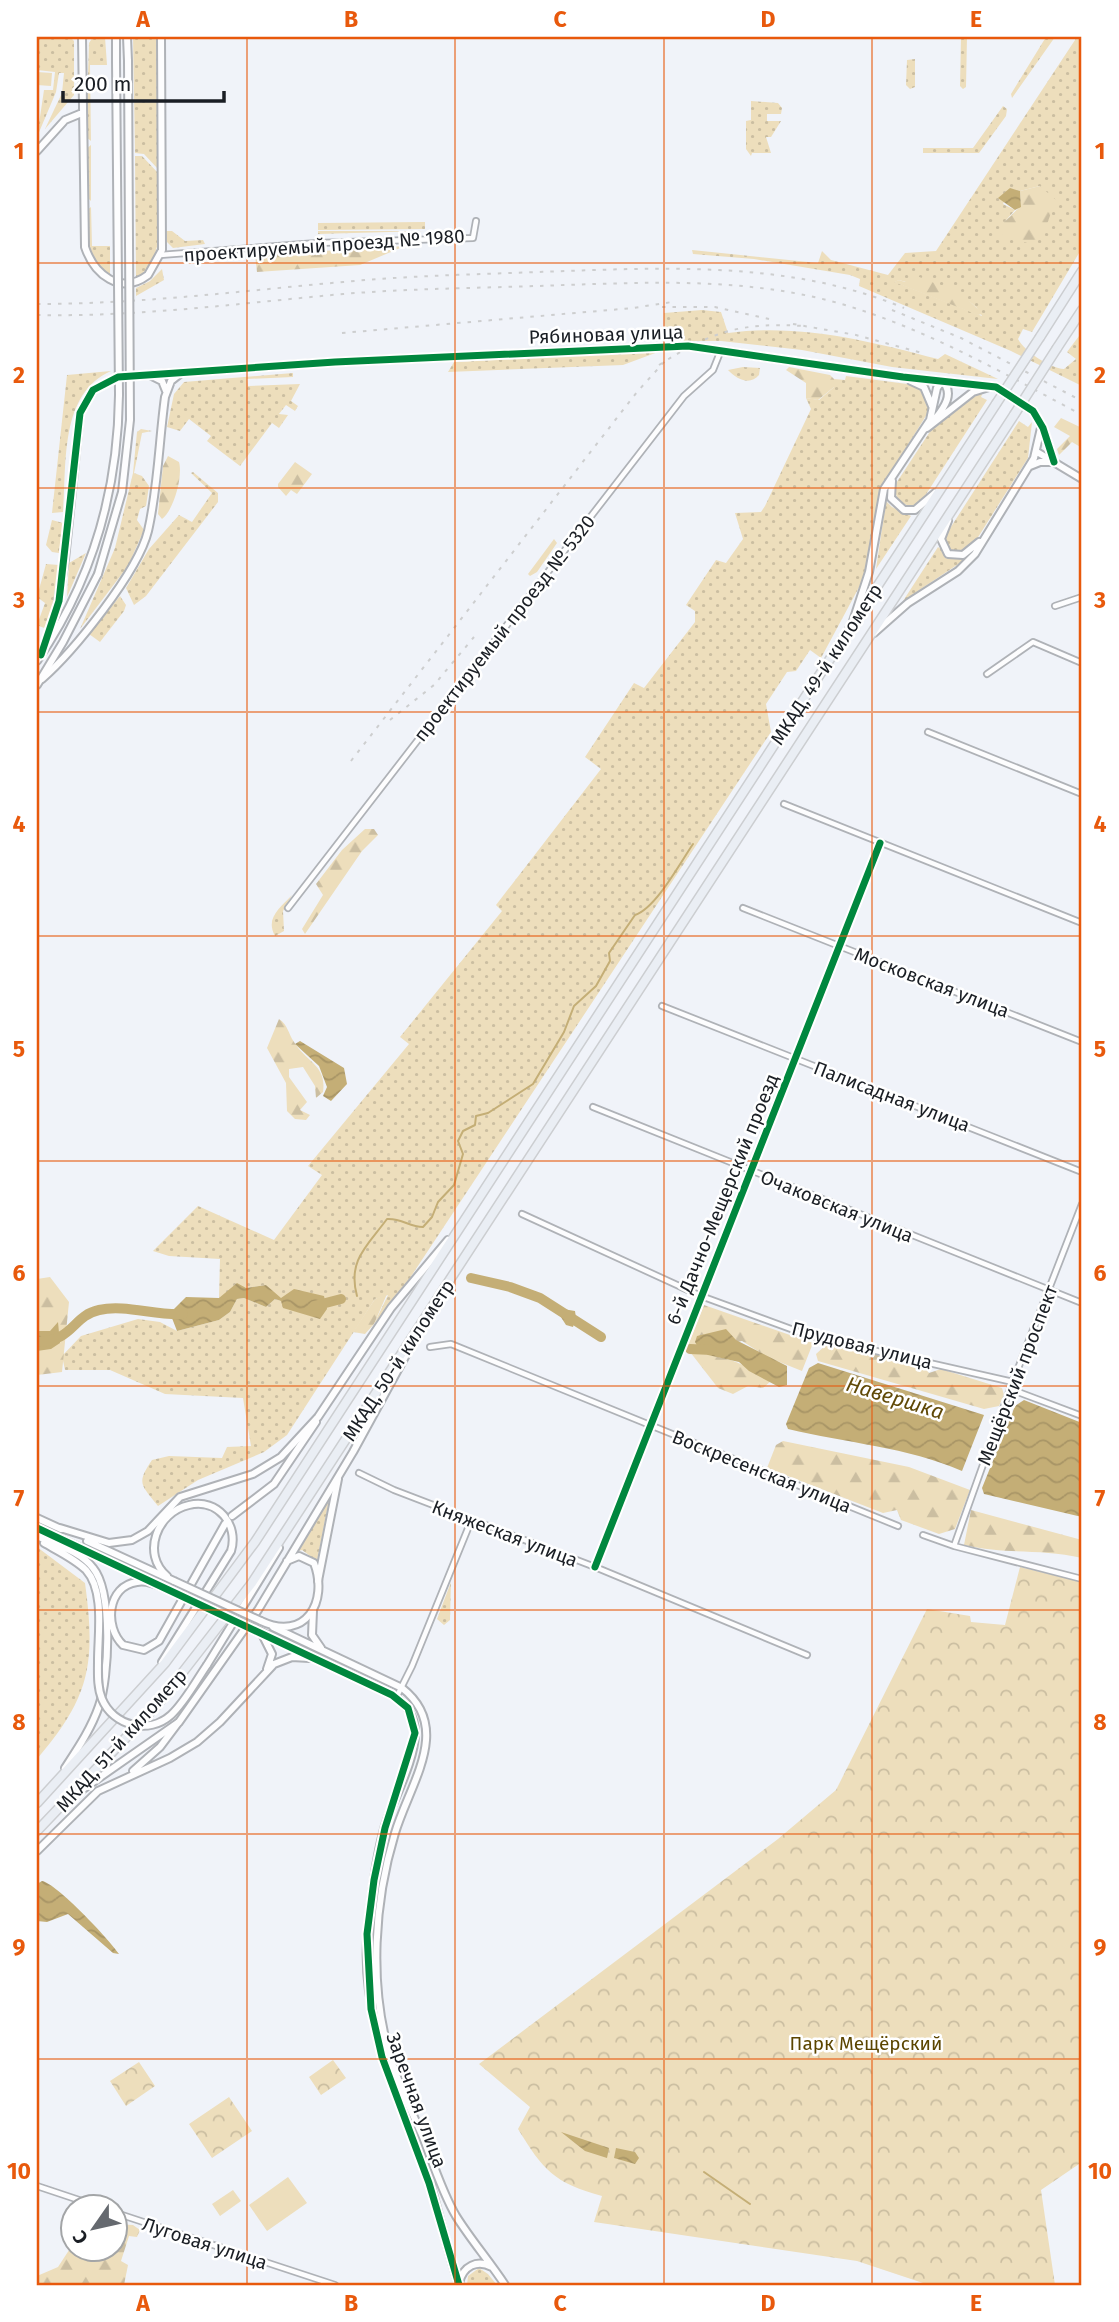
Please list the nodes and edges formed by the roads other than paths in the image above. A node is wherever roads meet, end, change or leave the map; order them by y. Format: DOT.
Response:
graph roads {
  1 [pos="82,37"];
  2 [pos="110,37"];
  3 [pos="116,37"];
  4 [pos="127,37"];
  5 [pos="161,37"];
  6 [pos="116,58"];
  7 [pos="82,113"];
  8 [pos="37,151"];
  9 [pos="476,221"];
  10 [pos="160,255"];
  11 [pos="1082,271"];
  12 [pos="1082,310"];
  13 [pos="721,350"];
  14 [pos="186,371"];
  15 [pos="148,374"];
  16 [pos="903,377"];
  17 [pos="942,381"];
  18 [pos="992,386"];
  19 [pos="166,393"];
  20 [pos="932,413"];
  21 [pos="1039,421"];
  22 [pos="924,430"];
  23 [pos="1037,452"];
  24 [pos="1054,463"];
  25 [pos="1028,467"];
  26 [pos="896,471"];
  27 [pos="1082,479"];
  28 [pos="940,490"];
  29 [pos="955,503"];
  30 [pos="983,538"];
  31 [pos="1082,597"];
  32 [pos="1055,606"];
  33 [pos="851,626"];
  34 [pos="868,639"];
  35 [pos="39,658"];
  36 [pos="1082,663"];
  37 [pos="987,674"];
  38 [pos="38,683"];
  39 [pos="928,732"];
  40 [pos="1082,794"];
  41 [pos="784,804"];
  42 [pos="880,843"];
  43 [pos="288,908"];
  44 [pos="743,908"];
  45 [pos="1082,923"];
  46 [pos="840,946"];
  47 [pos="663,1006"];
  48 [pos="1082,1042"];
  49 [pos="570,1058"];
  50 [pos="795,1059"];
  51 [pos="588,1069"];
  52 [pos="593,1107"];
  53 [pos="750,1172"];
  54 [pos="1082,1172"];
  55 [pos="1082,1204"];
  56 [pos="522,1214"];
  57 [pos="464,1221"];
  58 [pos="1049,1290"];
  59 [pos="701,1296"];
  60 [pos="1082,1303"];
  61 [pos="429,1313"];
  62 [pos="430,1347"];
  63 [pos="1013,1382"];
  64 [pos="1010,1389"];
  65 [pos="1082,1416"];
  66 [pos="318,1417"];
  67 [pos="651,1426"];
  68 [pos="359,1473"];
  69 [pos="340,1474"];
  70 [pos="232,1516"];
  71 [pos="37,1518"];
  72 [pos="471,1521"];
  73 [pos="225,1524"];
  74 [pos="898,1526"];
  75 [pos="37,1528"];
  76 [pos="60,1528"];
  77 [pos="285,1533"];
  78 [pos="923,1535"];
  79 [pos="37,1537"];
  80 [pos="954,1546"];
  81 [pos="595,1567"];
  82 [pos="281,1568"];
  83 [pos="1082,1579"];
  84 [pos="174,1581"];
  85 [pos="317,1583"];
  86 [pos="170,1590"];
  87 [pos="313,1611"];
  88 [pos="271,1626"];
  89 [pos="257,1630"];
  90 [pos="187,1635"];
  91 [pos="204,1648"];
  92 [pos="331,1655"];
  93 [pos="807,1655"];
  94 [pos="318,1660"];
  95 [pos="266,1670"];
  96 [pos="152,1679"];
  97 [pos="402,1688"];
  98 [pos="397,1698"];
  99 [pos="179,1722"];
  100 [pos="120,1780"];
  101 [pos="56,1784"];
  102 [pos="69,1799"];
  103 [pos="37,1804"];
  104 [pos="37,1831"];
  105 [pos="37,1851"];
  106 [pos="37,2186"];
  107 [pos="60,2194"];
  108 [pos="130,2218"];
  109 [pos="494,2268"];
  110 [pos="335,2285"];
  111 [pos="459,2285"];
  112 [pos="505,2285"];
  1 -- 7 [label="street"];
  2 -- 6 [label="street"];
  3 -- 6 [label="street"];
  4 -- 38 [label="street, bridge"];
  5 -- 10 [label="street"];
  6 -- 35 [label="street, bridge"];
  7 -- 8 [label="street"];
  7 -- 10 [label="street"];
  9 -- 10 [label="street, проектируемый проезд № 1980"];
  11 -- 28 [label="highway, МКАД, 49-й километр, bridge"];
  12 -- 29 [label="highway, МКАД, 49-й километр, bridge"];
  13 -- 14 [label="street, Рябиновая улица"];
  13 -- 16 [label="street, Рябиновая улица"];
  13 -- 43 [label="street, проектируемый проезд № 5320"];
  14 -- 15 [label="street, Рябиновая улица"];
  14 -- 19 [label="street"];
  15 -- 19 [label="street"];
  15 -- 35 [label="street, Рябиновая улица"];
  16 -- 17 [label="street, Рябиновая улица"];
  16 -- 20 [label="street"];
  17 -- 18 [label="street, Рябиновая улица"];
  17 -- 20 [label="street"];
  17 -- 22 [label="street"];
  18 -- 21 [label="street, Рябиновая улица"];
  18 -- 22 [label="street"];
  19 -- 38 [label="street"];
  20 -- 22 [label="street"];
  21 -- 23 [label="street"];
  21 -- 24 [label="street"];
  22 -- 26 [label="street"];
  23 -- 24 [label="street"];
  23 -- 25 [label="street"];
  24 -- 25 [label="street"];
  24 -- 27 [label="street"];
  25 -- 30 [label="street"];
  26 -- 28 [label="street"];
  26 -- 33 [label="street"];
  28 -- 33 [label="highway, МКАД, 49-й километр"];
  29 -- 30 [label="street"];
  29 -- 34 [label="highway, МКАД, 49-й километр"];
  30 -- 34 [label="street"];
  31 -- 32 [label="street"];
  33 -- 49 [label="highway, МКАД, 49-й километр"];
  34 -- 51 [label="highway, МКАД, 49-й километр"];
  36 -- 37 [label="street"];
  39 -- 40 [label="street"];
  41 -- 42 [label="street"];
  42 -- 45 [label="street"];
  42 -- 46 [label="street, 6-й Дачно-Мещерский проезд"];
  44 -- 46 [label="street, Московская улица"];
  46 -- 48 [label="street, Московская улица"];
  46 -- 50 [label="street, 6-й Дачно-Мещерский проезд"];
  47 -- 50 [label="street, Палисадная улица"];
  49 -- 57 [label="highway, МКАД, 50-й километр"];
  50 -- 53 [label="street, 6-й Дачно-Мещерский проезд"];
  50 -- 54 [label="street, Палисадная улица"];
  51 -- 61 [label="highway, МКАД, 50-й километр"];
  52 -- 53 [label="street, Очаковская улица"];
  53 -- 58 [label="street, Очаковская улица"];
  53 -- 59 [label="street, 6-й Дачно-Мещерский проезд"];
  55 -- 58 [label="street, Мещёрский проспект"];
  56 -- 59 [label="street, Прудовая улица"];
  57 -- 66 [label="street"];
  57 -- 90 [label="highway, МКАД, 50-й километр"];
  58 -- 60 [label="street, Очаковская улица"];
  58 -- 63 [label="street, Мещёрский проспект"];
  59 -- 63 [label="street, Прудовая улица"];
  59 -- 67 [label="street, 6-й Дачно-Мещерский проезд"];
  61 -- 69 [label="street"];
  61 -- 77 [label="highway, МКАД, 50-й километр"];
  62 -- 67 [label="street, Воскресенская улица"];
  63 -- 64 [label="street, Мещёрский проспект"];
  64 -- 65 [label="street"];
  64 -- 80 [label="street, Мещёрский проспект"];
  66 -- 70 [label="street"];
  66 -- 76 [label="street"];
  67 -- 74 [label="street, Воскресенская улица"];
  67 -- 81 [label="street, 6-й Дачно-Мещерский проезд"];
  68 -- 72 [label="street, Княжеская улица"];
  69 -- 82 [label="street"];
  69 -- 85 [label="street"];
  71 -- 76 [label="street"];
  72 -- 81 [label="street, Княжеская улица"];
  72 -- 97 [label="street"];
  73 -- 86 [label="street"];
  75 -- 86 [label="street"];
  76 -- 84 [label="street"];
  77 -- 79 [label="street, bridge"];
  77 -- 91 [label="highway, МКАД, 50-й километр"];
  78 -- 80 [label="street"];
  79 -- 101 [label="street"];
  80 -- 83 [label="street"];
  81 -- 93 [label="street, Княжеская улица"];
  82 -- 85 [label="street"];
  82 -- 99 [label="street"];
  84 -- 88 [label="street, bridge"];
  84 -- 96 [label="street"];
  85 -- 87 [label="street"];
  86 -- 89 [label="street, bridge"];
  87 -- 88 [label="street"];
  87 -- 92 [label="street"];
  88 -- 92 [label="street"];
  89 -- 94 [label="street"];
  89 -- 95 [label="street"];
  90 -- 96 [label="highway, МКАД, 51-й километр"];
  91 -- 102 [label="highway, МКАД, 51-й километр"];
  92 -- 97 [label="street"];
  94 -- 95 [label="street"];
  94 -- 98 [label="street"];
  95 -- 100 [label="street"];
  96 -- 101 [label="highway, МКАД, 51-й километр"];
  97 -- 98 [label="street"];
  97 -- 109 [label="street, Заречная улица"];
  98 -- 111 [label="street, Заречная улица"];
  99 -- 100 [label="street"];
  99 -- 102 [label="street"];
  100 -- 105 [label="street"];
  101 -- 103 [label="highway, МКАД, 51-й километр"];
  102 -- 104 [label="highway, МКАД, 51-й километр"];
  106 -- 107 [label="street"];
  108 -- 110 [label="street, Луговая улица"];
  109 -- 111 [label="street, Заречная улица"];
  109 -- 112 [label="street, Заречная улица"];
}
